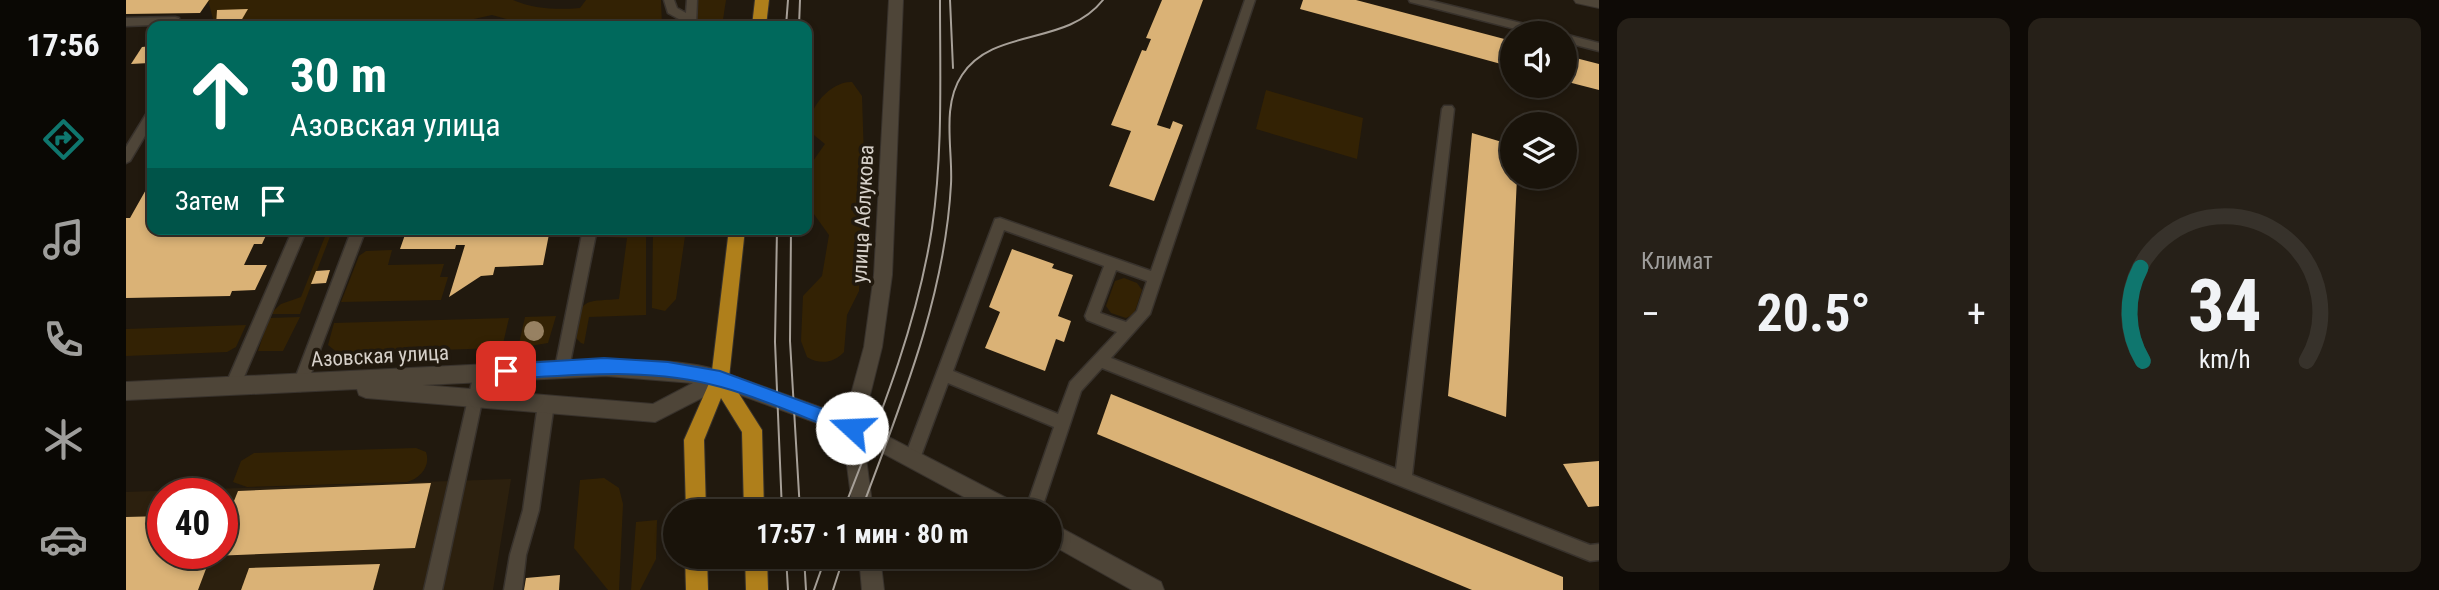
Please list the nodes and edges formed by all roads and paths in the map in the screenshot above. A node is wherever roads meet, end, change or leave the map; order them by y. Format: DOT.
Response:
graph roads {
  1 [pos="669,0"];
  2 [pos="692,0"];
  3 [pos="762,0"];
  4 [pos="896,0"];
  5 [pos="1250,0"];
  6 [pos="1414,0"];
  7 [pos="1581,0"];
  8 [pos="1599,4"];
  9 [pos="687,21"];
  10 [pos="691,21"];
  11 [pos="760,21"];
  12 [pos="126,22"];
  13 [pos="147,22"];
  14 [pos="1500,22"];
  15 [pos="1577,41"];
  16 [pos="1599,47"];
  17 [pos="1448,109"];
  18 [pos="147,122"];
  19 [pos="126,158"];
  20 [pos="297,235"];
  21 [pos="357,235"];
  22 [pos="589,235"];
  23 [pos="736,235"];
  24 [pos="1112,263"];
  25 [pos="1155,278"];
  26 [pos="1129,330"];
  27 [pos="1101,361"];
  28 [pos="562,368"];
  29 [pos="481,373"];
  30 [pos="944,374"];
  31 [pos="720,379"];
  32 [pos="300,384"];
  33 [pos="233,386"];
  34 [pos="126,391"];
  35 [pos="475,398"];
  36 [pos="546,404"];
  37 [pos="1063,423"];
  38 [pos="852,428"];
  39 [pos="912,459"];
  40 [pos="1403,480"];
  41 [pos="696,499"];
  42 [pos="754,499"];
  43 [pos="861,499"];
  44 [pos="988,499"];
  45 [pos="1037,499"];
  46 [pos="1062,539"];
  47 [pos="1599,552"];
  48 [pos="696,569"];
  49 [pos="756,569"];
  50 [pos="871,569"];
  51 [pos="433,590"];
  52 [pos="513,590"];
  53 [pos="697,590"];
  54 [pos="757,590"];
  55 [pos="873,590"];
  56 [pos="1153,590"];
  1 -- 9 [label="lane"];
  2 -- 10 [label="lane"];
  3 -- 11 [label="main road"];
  4 -- 38 [label="street, улица Аблукова"];
  5 -- 25 [label="lane"];
  6 -- 14 [label="lane"];
  7 -- 8 [label="street"];
  12 -- 13 [label="lane"];
  15 -- 16 [label="lane"];
  17 -- 40 [label="lane"];
  18 -- 19 [label="lane"];
  20 -- 33 [label="lane"];
  21 -- 32 [label="lane"];
  22 -- 28 [label="lane"];
  23 -- 31 [label="main road"];
  24 -- 25 [label="lane"];
  24 -- 26 [label="lane"];
  24 -- 30 [label="lane"];
  25 -- 26 [label="lane"];
  26 -- 27 [label="lane"];
  27 -- 37 [label="lane"];
  27 -- 40 [label="lane"];
  28 -- 29 [label="street, Азовская улица"];
  28 -- 31 [label="street, Азовская улица"];
  29 -- 32 [label="street, Азовская улица"];
  29 -- 35 [label="lane"];
  30 -- 37 [label="lane"];
  30 -- 39 [label="lane"];
  31 -- 36 [label="street"];
  31 -- 38 [label="street, Азовская улица"];
  31 -- 41 [label="main road"];
  31 -- 42 [label="main road"];
  32 -- 33 [label="street, Азовская улица"];
  32 -- 35 [label="street"];
  33 -- 34 [label="street, Азовская улица"];
  35 -- 36 [label="street"];
  35 -- 51 [label="lane"];
  36 -- 52 [label="lane"];
  37 -- 45 [label="lane"];
  38 -- 39 [label="street, Азовская улица"];
  38 -- 43 [label="street"];
  39 -- 44 [label="street, Азовская улица"];
  40 -- 47 [label="lane"];
  46 -- 56 [label="street"];
  48 -- 53 [label="main road"];
  49 -- 54 [label="main road"];
  50 -- 55 [label="street"];
}
